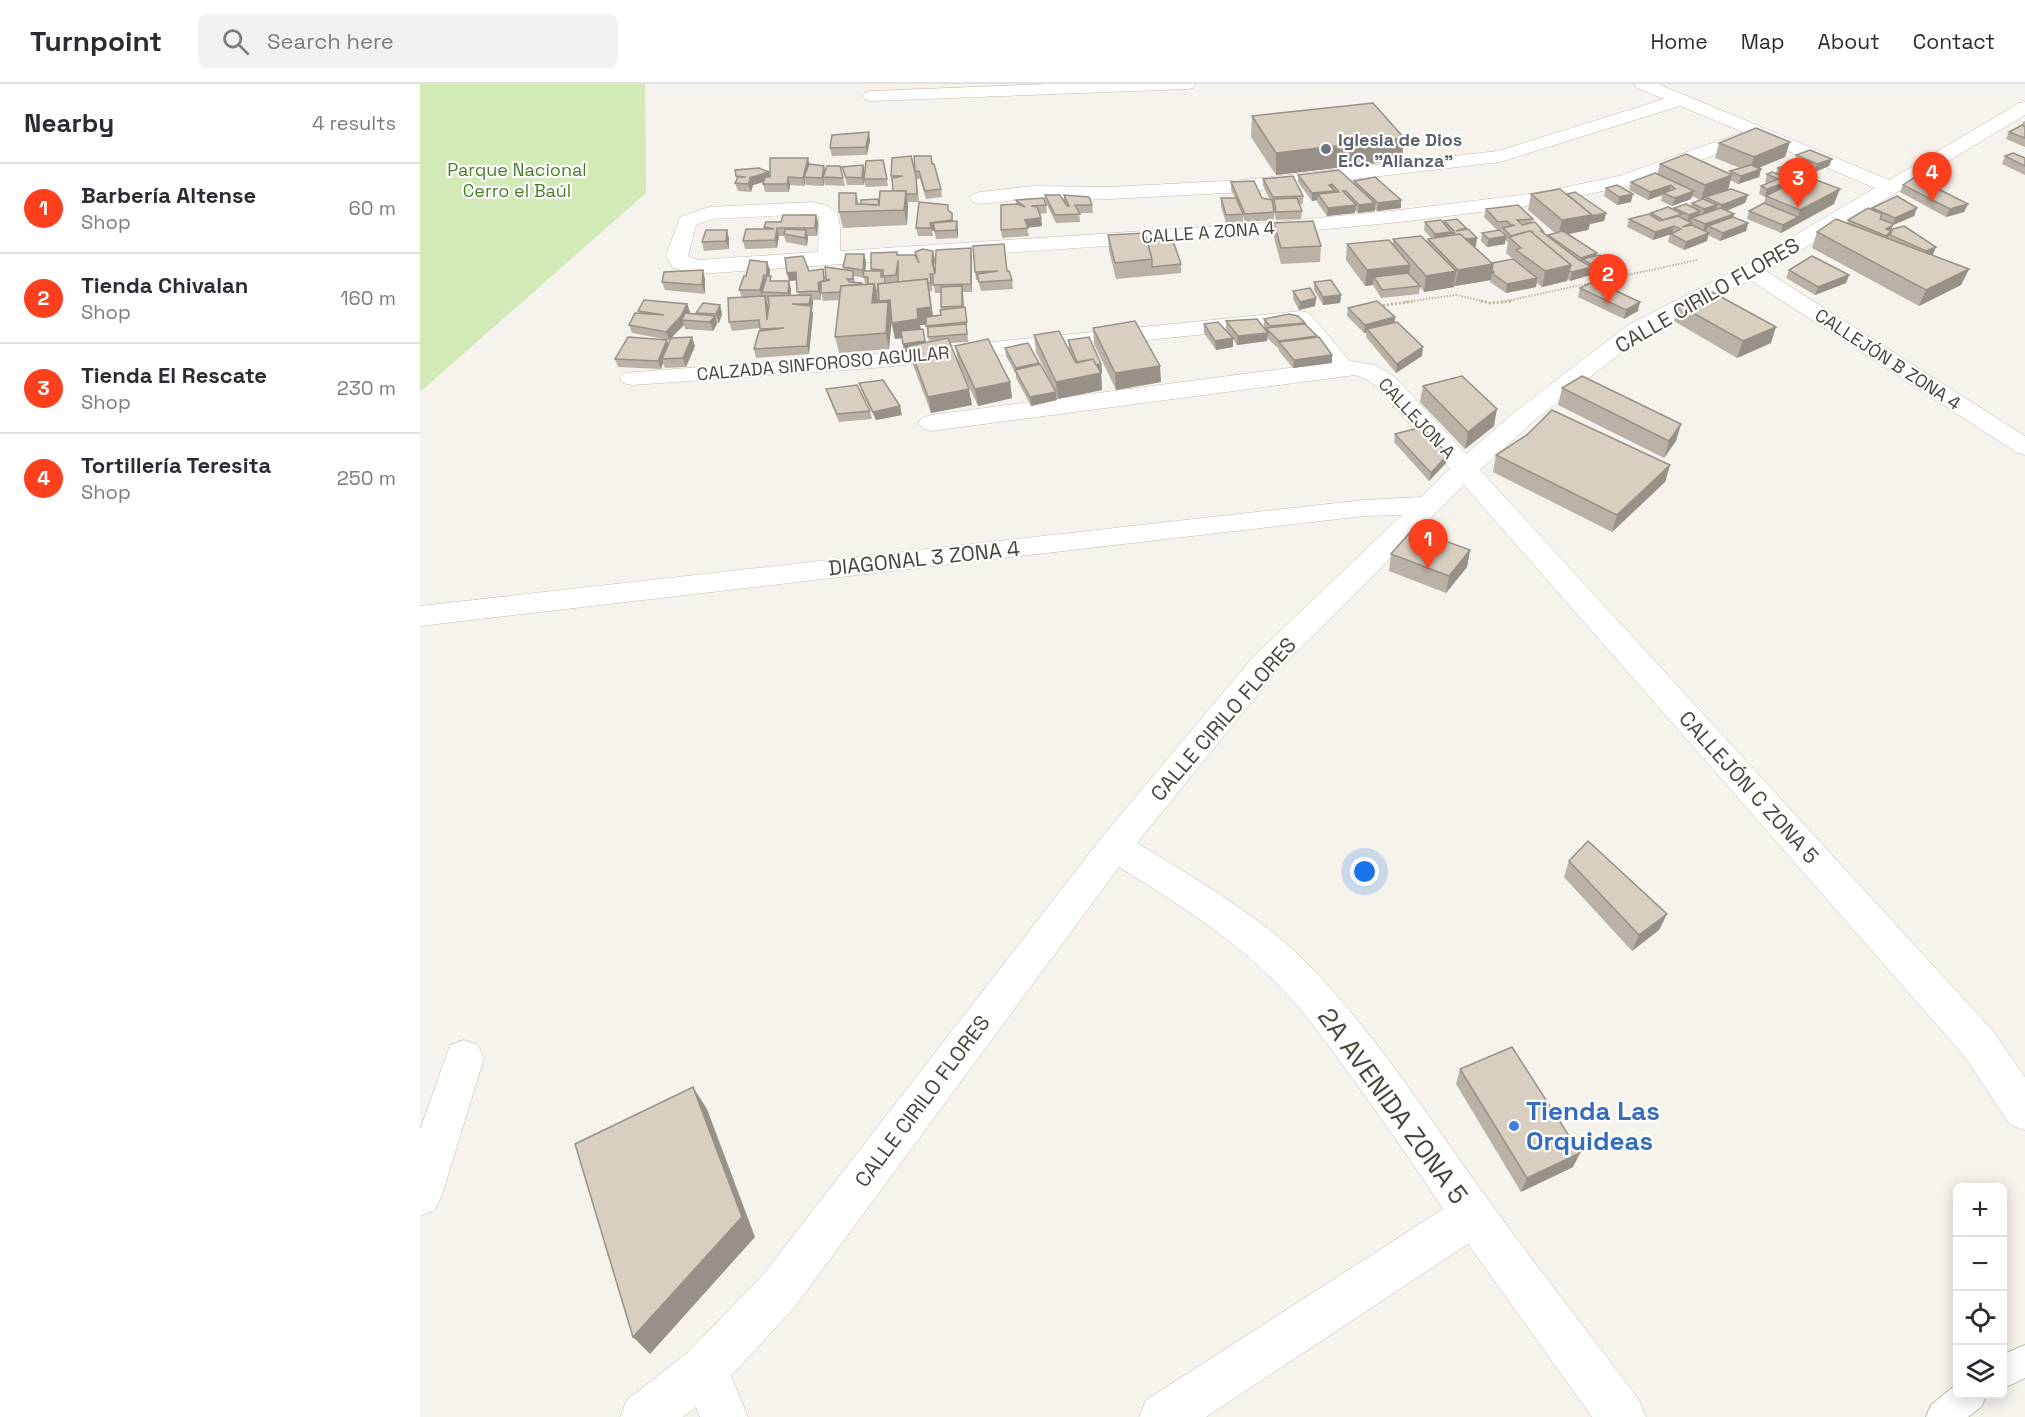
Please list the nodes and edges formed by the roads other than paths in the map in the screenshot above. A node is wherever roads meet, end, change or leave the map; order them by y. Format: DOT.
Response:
graph roads {
  1 [pos="1187,84"];
  2 [pos="1643,84"];
  3 [pos="872,96"];
  4 [pos="1680,100"];
  5 [pos="2025,107"];
  6 [pos="1761,133"];
  7 [pos="1891,188"];
  8 [pos="980,198"];
  9 [pos="829,258"];
  10 [pos="1751,271"];
  11 [pos="1301,318"];
  12 [pos="1355,369"];
  13 [pos="632,378"];
  14 [pos="931,423"];
  15 [pos="2025,447"];
  16 [pos="1465,470"];
  17 [pos="1429,505"];
  18 [pos="420,616"];
  19 [pos="1114,847"];
  20 [pos="464,1058"];
  21 [pos="2025,1111"];
  22 [pos="420,1195"];
  23 [pos="1473,1215"];
  24 [pos="2025,1361"];
  25 [pos="704,1370"];
  26 [pos="2007,1370"];
  27 [pos="1965,1399"];
  28 [pos="644,1417"];
  29 [pos="724,1417"];
  30 [pos="1163,1417"];
  31 [pos="1622,1417"];
  32 [pos="1943,1417"];
  1 -- 3 [label="street"];
  2 -- 4 [label="street"];
  4 -- 6 [label="street"];
  4 -- 8 [label="street"];
  5 -- 7 [label="street, CALLE CIRILO FLORES"];
  6 -- 7 [label="street"];
  6 -- 9 [label="street, CALLE A ZONA 4"];
  7 -- 10 [label="street, CALLE CIRILO FLORES"];
  9 -- 9 [label="street, CALLE A ZONA 4"];
  10 -- 15 [label="street, CALLEJÓN B ZONA 4"];
  10 -- 16 [label="street, CALLE CIRILO FLORES"];
  11 -- 12 [label="street, CALLEJON A"];
  11 -- 13 [label="street, CALZADA SINFOROSO AGUILAR"];
  12 -- 14 [label="street"];
  12 -- 16 [label="street, CALLEJON A"];
  16 -- 17 [label="street, CALLE CIRILO FLORES"];
  16 -- 21 [label="street, CALLEJÓN C ZONA 5"];
  17 -- 18 [label="street, DIAGONAL 3 ZONA 4"];
  17 -- 19 [label="street, CALLE CIRILO FLORES"];
  19 -- 23 [label="street, 2A AVENIDA ZONA 5"];
  19 -- 25 [label="street, CALLE CIRILO FLORES"];
  20 -- 22 [label="street"];
  23 -- 30 [label="street"];
  23 -- 31 [label="street, 2A AVENIDA ZONA 5"];
  24 -- 26 [label="lane"];
  25 -- 28 [label="street, CALLE CIRILO FLORES"];
  25 -- 29 [label="street"];
  27 -- 32 [label="lane"];
}
